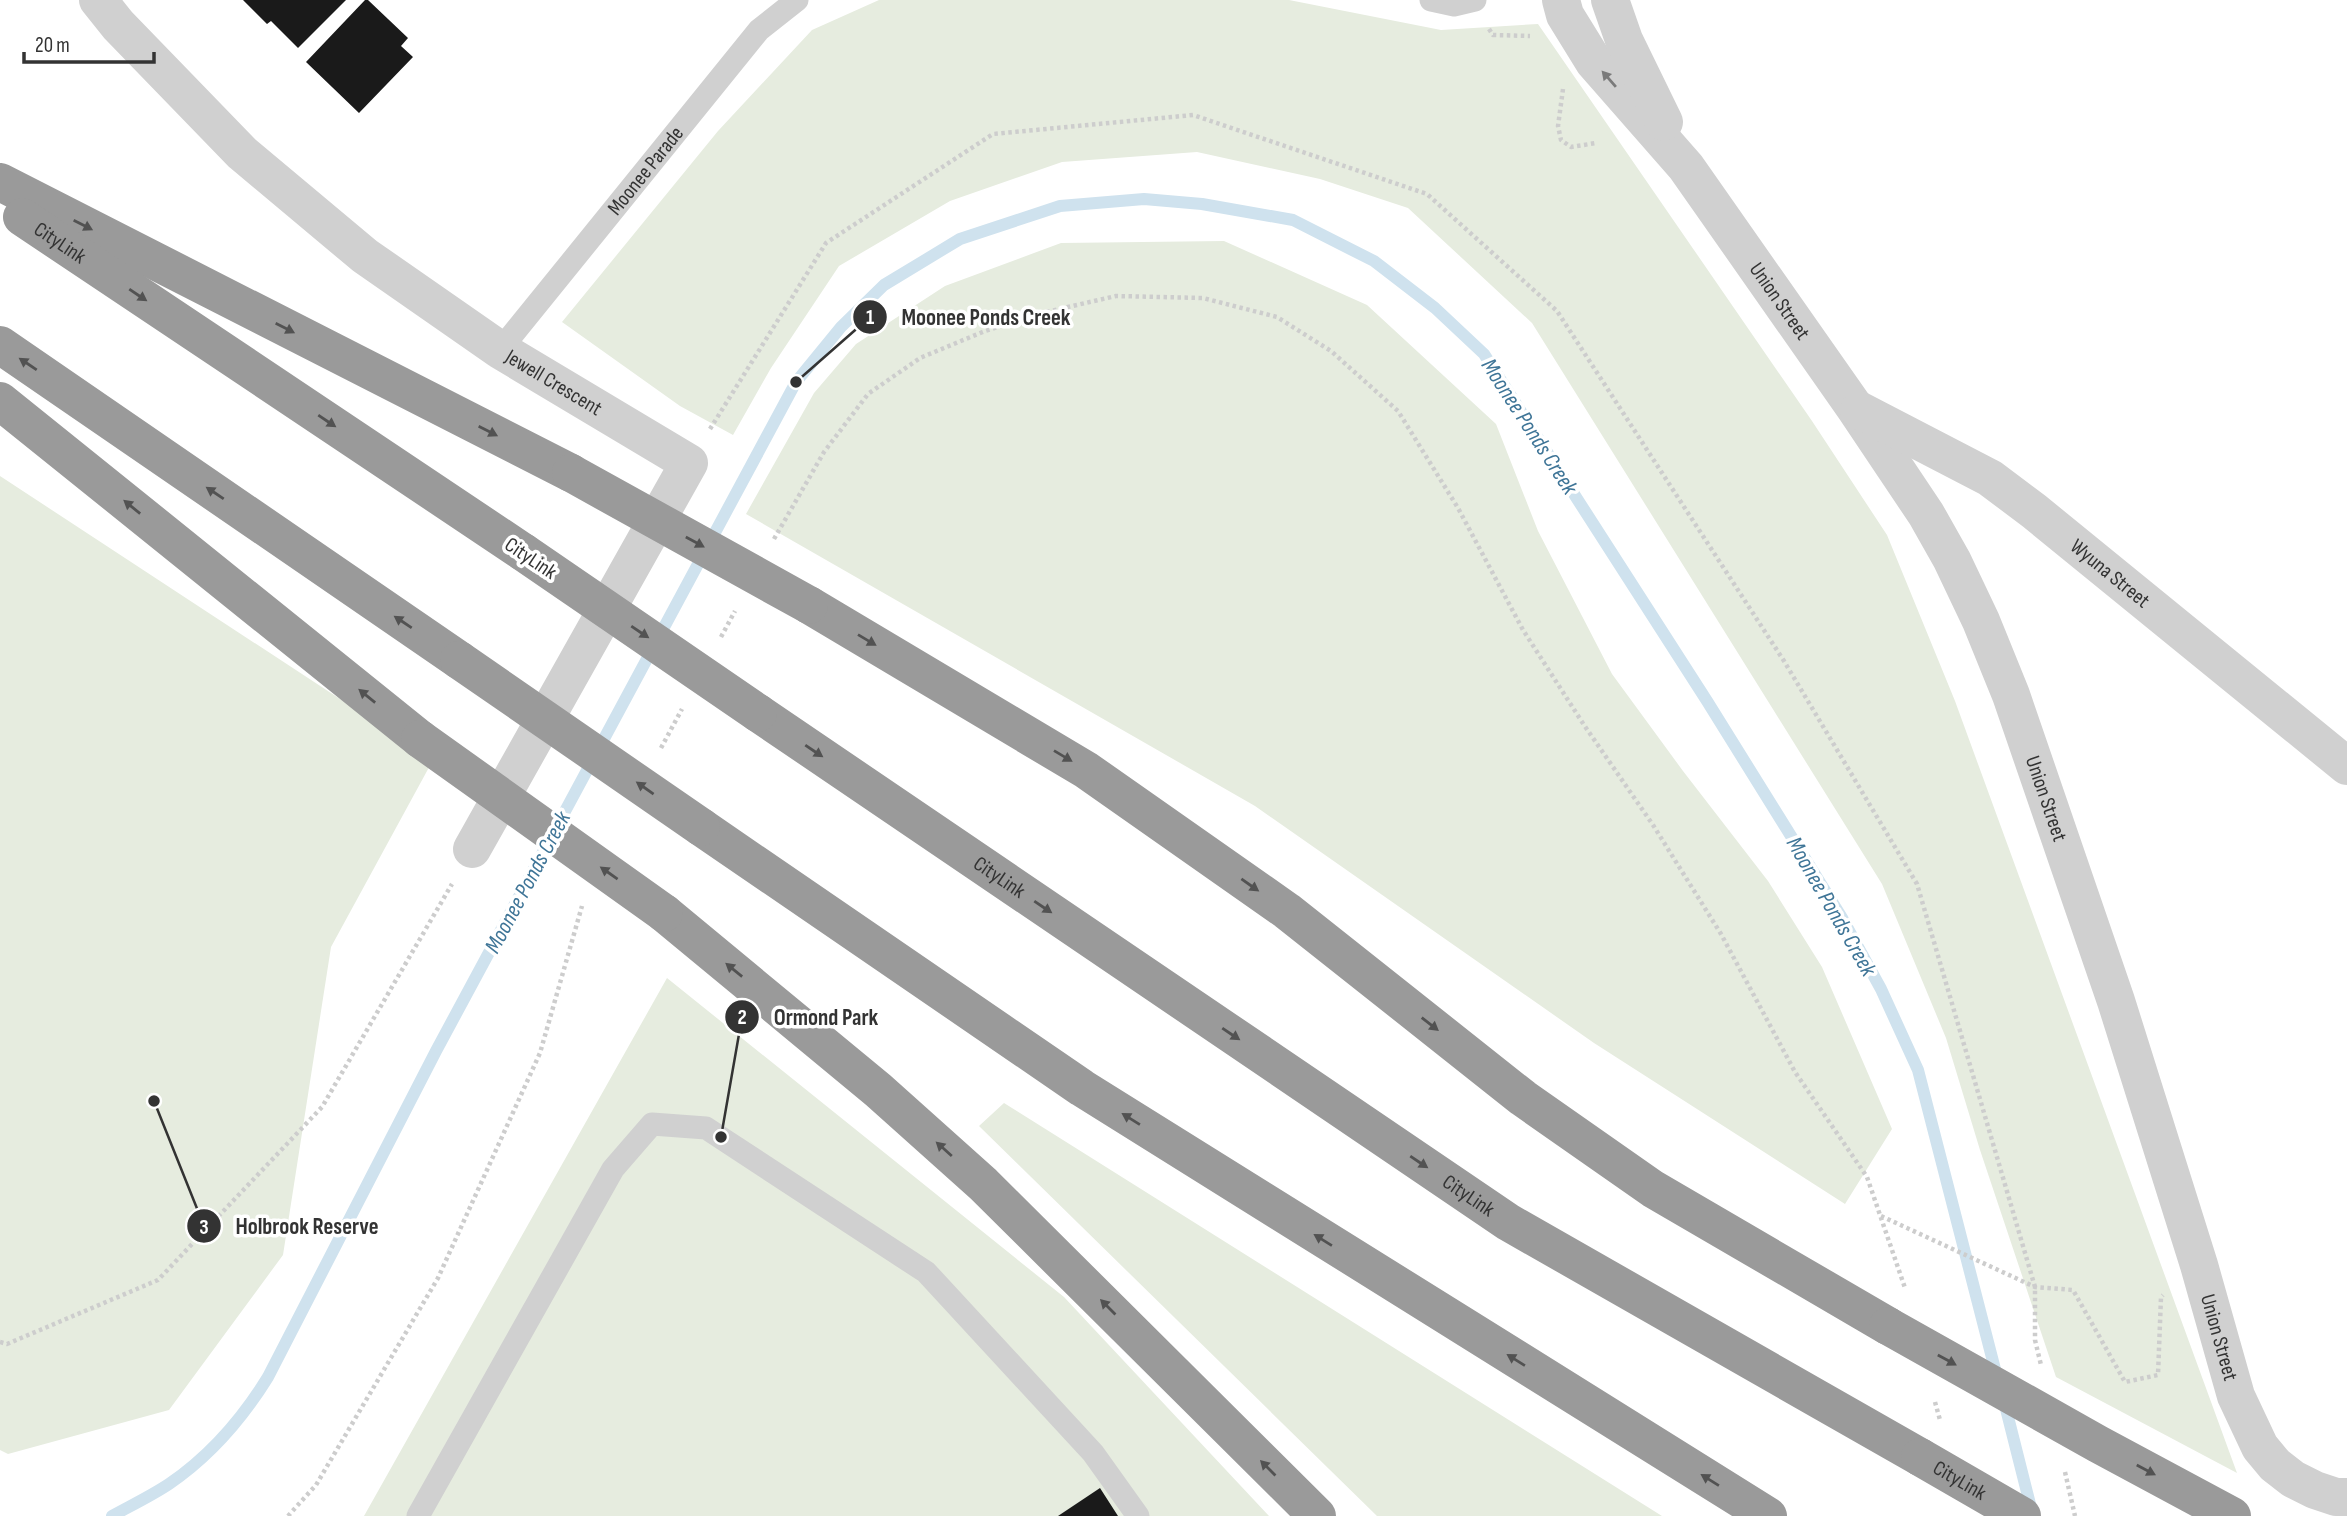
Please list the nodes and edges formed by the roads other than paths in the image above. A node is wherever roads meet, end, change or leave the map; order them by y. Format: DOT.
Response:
graph roads {
  1 [pos="98,0"];
  2 [pos="797,0"];
  3 [pos="1431,0"];
  4 [pos="1561,0"];
  5 [pos="1610,0"];
  6 [pos="1472,1"];
  7 [pos="1686,167"];
  8 [pos="0,183"];
  9 [pos="0,202"];
  10 [pos="0,345"];
  11 [pos="500,350"];
  12 [pos="0,401"];
  13 [pos="1856,408"];
  14 [pos="2347,766"];
  15 [pos="472,849"];
  16 [pos="2347,1497"];
  17 [pos="418,1516"];
  18 [pos="1138,1516"];
  19 [pos="1317,1516"];
  20 [pos="1768,1516"];
  21 [pos="2022,1516"];
  22 [pos="2232,1516"];
  1 -- 11 [label="street, Jewell Crescent"];
  2 -- 11 [label="lane, Moonee Parade"];
  3 -- 6 [label="lane"];
  7 -- 4 [label="street, Union Street, one-way"];
  5 -- 7 [label="street, Union Street"];
  7 -- 13 [label="street, Union Street"];
  8 -- 22 [label="highway, one-way, bridge"];
  9 -- 21 [label="highway, CityLink, one-way, bridge"];
  20 -- 10 [label="highway, one-way, bridge"];
  11 -- 15 [label="street, Jewell Crescent"];
  19 -- 12 [label="highway, one-way, bridge"];
  13 -- 14 [label="street, Wyuna Street"];
  13 -- 16 [label="street, Union Street"];
  17 -- 18 [label="lane"];
}
